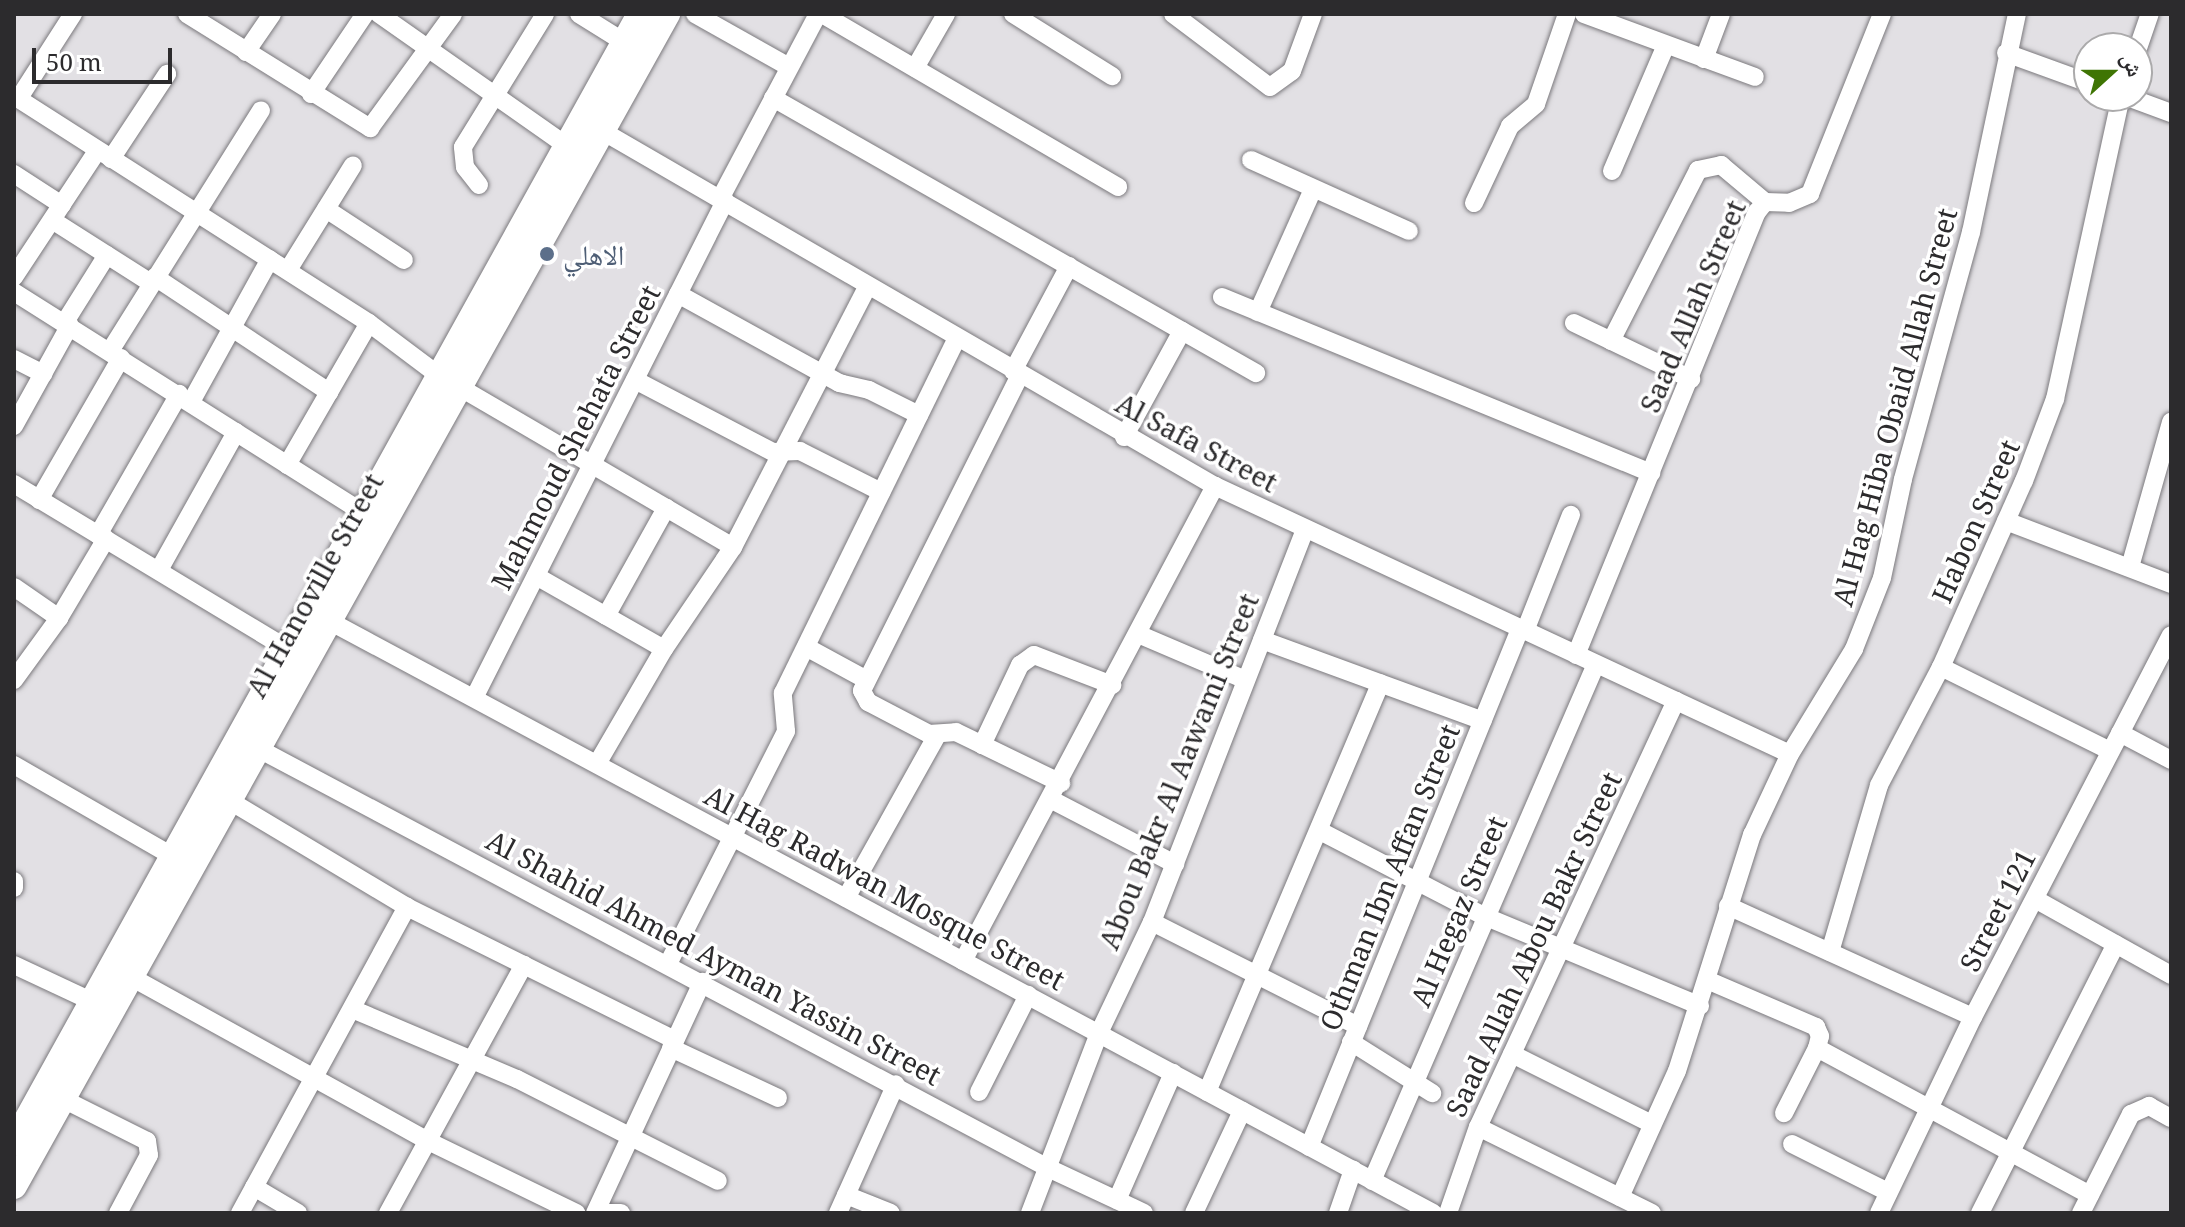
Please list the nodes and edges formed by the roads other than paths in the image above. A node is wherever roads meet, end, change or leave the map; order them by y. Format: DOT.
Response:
graph roads {
  1 [pos="73,14"];
  2 [pos="187,14"];
  3 [pos="272,14"];
  4 [pos="365,14"];
  5 [pos="379,14"];
  6 [pos="453,14"];
  7 [pos="545,14"];
  8 [pos="579,14"];
  9 [pos="640,14"];
  10 [pos="667,14"];
  11 [pos="695,14"];
  12 [pos="820,14"];
  13 [pos="946,14"];
  14 [pos="1013,14"];
  15 [pos="1173,14"];
  16 [pos="1313,14"];
  17 [pos="1567,14"];
  18 [pos="1584,14"];
  19 [pos="1721,14"];
  20 [pos="1882,14"];
  21 [pos="2017,14"];
  22 [pos="624,42"];
  23 [pos="1666,45"];
  24 [pos="429,48"];
  25 [pos="246,52"];
  26 [pos="2006,53"];
  27 [pos="1704,59"];
  28 [pos="789,67"];
  29 [pos="915,68"];
  30 [pos="167,74"];
  31 [pos="1112,76"];
  32 [pos="1755,77"];
  33 [pos="2073,77"];
  34 [pos="311,94"];
  35 [pos="496,94"];
  36 [pos="16,97"];
  37 [pos="773,98"];
  38 [pos="261,110"];
  39 [pos="2120,112"];
  40 [pos="604,132"];
  41 [pos="570,148"];
  42 [pos="104,155"];
  43 [pos="1251,160"];
  44 [pos="353,165"];
  45 [pos="1612,171"];
  46 [pos="14,174"];
  47 [pos="479,185"];
  48 [pos="1118,187"];
  49 [pos="1313,189"];
  50 [pos="722,200"];
  51 [pos="1765,202"];
  52 [pos="1474,203"];
  53 [pos="326,209"];
  54 [pos="57,212"];
  55 [pos="196,212"];
  56 [pos="1409,231"];
  57 [pos="107,255"];
  58 [pos="270,259"];
  59 [pos="404,260"];
  60 [pos="1069,266"];
  61 [pos="288,270"];
  62 [pos="14,277"];
  63 [pos="153,280"];
  64 [pos="868,286"];
  65 [pos="14,292"];
  66 [pos="678,294"];
  67 [pos="1222,297"];
  68 [pos="1258,312"];
  69 [pos="67,323"];
  70 [pos="369,323"];
  71 [pos="1574,323"];
  72 [pos="232,328"];
  73 [pos="1182,331"];
  74 [pos="957,338"];
  75 [pos="1611,341"];
  76 [pos="116,354"];
  77 [pos="14,359"];
  78 [pos="1016,373"];
  79 [pos="1256,373"];
  80 [pos="43,374"];
  81 [pos="824,374"];
  82 [pos="1691,379"];
  83 [pos="635,380"];
  84 [pos="451,383"];
  85 [pos="329,392"];
  86 [pos="185,398"];
  87 [pos="919,415"];
  88 [pos="2171,422"];
  89 [pos="14,426"];
  90 [pos="236,432"];
  91 [pos="1124,437"];
  92 [pos="784,453"];
  93 [pos="287,465"];
  94 [pos="592,465"];
  95 [pos="1651,473"];
  96 [pos="14,484"];
  97 [pos="1215,486"];
  98 [pos="881,492"];
  99 [pos="39,500"];
  100 [pos="666,508"];
  101 [pos="365,514"];
  102 [pos="1571,515"];
  103 [pos="2006,521"];
  104 [pos="1305,529"];
  105 [pos="102,537"];
  106 [pos="733,547"];
  107 [pos="2130,567"];
  108 [pos="159,570"];
  109 [pos="536,576"];
  110 [pos="2171,584"];
  111 [pos="14,587"];
  112 [pos="321,616"];
  113 [pos="606,616"];
  114 [pos="59,618"];
  115 [pos="1522,630"];
  116 [pos="1138,634"];
  117 [pos="2171,635"];
  118 [pos="1262,640"];
  119 [pos="806,647"];
  120 [pos="664,649"];
  121 [pos="289,650"];
  122 [pos="1576,655"];
  123 [pos="1596,664"];
  124 [pos="1941,667"];
  125 [pos="865,679"];
  126 [pos="14,680"];
  127 [pos="1246,680"];
  128 [pos="1381,683"];
  129 [pos="1112,685"];
  130 [pos="474,698"];
  131 [pos="1676,701"];
  132 [pos="1483,721"];
  133 [pos="2120,733"];
  134 [pos="937,735"];
  135 [pos="982,745"];
  136 [pos="259,749"];
  137 [pos="2110,751"];
  138 [pos="1790,754"];
  139 [pos="2171,760"];
  140 [pos="597,764"];
  141 [pos="14,765"];
  142 [pos="1056,792"];
  143 [pos="220,795"];
  144 [pos="1320,831"];
  145 [pos="733,837"];
  146 [pos="174,857"];
  147 [pos="1175,864"];
  148 [pos="14,881"];
  149 [pos="1416,883"];
  150 [pos="14,888"];
  151 [pos="846,898"];
  152 [pos="2035,899"];
  153 [pos="1728,906"];
  154 [pos="407,907"];
  155 [pos="1484,916"];
  156 [pos="1152,922"];
  157 [pos="2116,944"];
  158 [pos="1559,950"];
  159 [pos="1830,952"];
  160 [pos="963,961"];
  161 [pos="668,964"];
  162 [pos="14,965"];
  163 [pos="524,965"];
  164 [pos="2171,975"];
  165 [pos="131,977"];
  166 [pos="1260,977"];
  167 [pos="1707,980"];
  168 [pos="702,982"];
  169 [pos="1028,995"];
  170 [pos="93,1002"];
  171 [pos="1700,1006"];
  172 [pos="352,1009"];
  173 [pos="1973,1017"];
  174 [pos="1099,1033"];
  175 [pos="1355,1034"];
  176 [pos="673,1044"];
  177 [pos="1817,1048"];
  178 [pos="1512,1054"];
  179 [pos="470,1063"];
  180 [pos="1173,1073"];
  181 [pos="315,1079"];
  182 [pos="896,1084"];
  183 [pos="1424,1088"];
  184 [pos="979,1092"];
  185 [pos="1207,1092"];
  186 [pos="778,1098"];
  187 [pos="63,1099"];
  188 [pos="1929,1107"];
  189 [pos="1242,1111"];
  190 [pos="1784,1113"];
  191 [pos="2171,1118"];
  192 [pos="1652,1124"];
  193 [pos="1478,1127"];
  194 [pos="629,1140"];
  195 [pos="428,1141"];
  196 [pos="14,1143"];
  197 [pos="1792,1144"];
  198 [pos="1309,1147"];
  199 [pos="2011,1151"];
  200 [pos="1046,1167"];
  201 [pos="1353,1170"];
  202 [pos="718,1181"];
  203 [pos="1372,1181"];
  204 [pos="14,1186"];
  205 [pos="254,1187"];
  206 [pos="1888,1192"];
  207 [pos="846,1195"];
  208 [pos="2090,1195"];
  209 [pos="1620,1197"];
  210 [pos="1117,1200"];
  211 [pos="118,1213"];
  212 [pos="240,1213"];
  213 [pos="298,1213"];
  214 [pos="388,1213"];
  215 [pos="576,1213"];
  216 [pos="598,1213"];
  217 [pos="621,1213"];
  218 [pos="838,1213"];
  219 [pos="891,1213"];
  220 [pos="1030,1213"];
  221 [pos="1144,1213"];
  222 [pos="1194,1213"];
  223 [pos="1338,1213"];
  224 [pos="1433,1213"];
  225 [pos="1448,1213"];
  226 [pos="1652,1213"];
  227 [pos="1879,1213"];
  228 [pos="1980,1213"];
  229 [pos="2081,1213"];
  1 -- 36 [label="street"];
  2 -- 25 [label="street"];
  3 -- 25 [label="street"];
  4 -- 34 [label="street"];
  5 -- 24 [label="street"];
  6 -- 24 [label="street"];
  7 -- 35 [label="street"];
  8 -- 22 [label="street"];
  9 -- 22 [label="street, Al Hanoville Street"];
  10 -- 40 [label="street, Al Hanoville Street"];
  11 -- 28 [label="street"];
  12 -- 28 [label="street, Mahmoud Shehata Street"];
  12 -- 29 [label="street"];
  13 -- 29 [label="street"];
  14 -- 31 [label="street"];
  15 -- 16 [label="street"];
  17 -- 52 [label="street"];
  18 -- 23 [label="street"];
  19 -- 27 [label="street"];
  20 -- 51 [label="street, Saad Allah Street"];
  21 -- 26 [label="street, Al Hag Hiba Obaid Allah Street"];
  22 -- 41 [label="street, Al Hanoville Street"];
  23 -- 27 [label="street"];
  23 -- 45 [label="street"];
  24 -- 34 [label="street"];
  24 -- 35 [label="street"];
  25 -- 34 [label="street"];
  26 -- 33 [label="street"];
  26 -- 138 [label="street, Al Hag Hiba Obaid Allah Street"];
  27 -- 32 [label="street"];
  28 -- 37 [label="street, Mahmoud Shehata Street"];
  29 -- 48 [label="street"];
  30 -- 42 [label="street"];
  35 -- 41 [label="street"];
  35 -- 47 [label="street"];
  36 -- 42 [label="street"];
  37 -- 50 [label="street, Mahmoud Shehata Street"];
  37 -- 60 [label="street"];
  38 -- 55 [label="street"];
  39 -- 103 [label="street, Habon Street"];
  40 -- 50 [label="street, Al Safa Street"];
  40 -- 84 [label="street, Al Hanoville Street"];
  41 -- 84 [label="street, Al Hanoville Street"];
  42 -- 54 [label="street"];
  42 -- 55 [label="street"];
  43 -- 49 [label="street"];
  44 -- 53 [label="street"];
  46 -- 54 [label="street"];
  49 -- 56 [label="street"];
  49 -- 68 [label="street"];
  50 -- 64 [label="street, Al Safa Street"];
  50 -- 66 [label="street, Mahmoud Shehata Street"];
  51 -- 75 [label="street"];
  51 -- 82 [label="street, Saad Allah Street"];
  53 -- 59 [label="street"];
  53 -- 61 [label="street"];
  54 -- 57 [label="street"];
  54 -- 62 [label="street"];
  55 -- 58 [label="street"];
  55 -- 63 [label="street"];
  57 -- 63 [label="street"];
  57 -- 69 [label="street"];
  58 -- 61 [label="street"];
  58 -- 72 [label="street"];
  60 -- 73 [label="street"];
  60 -- 78 [label="street"];
  61 -- 70 [label="street"];
  63 -- 72 [label="street"];
  63 -- 76 [label="street"];
  64 -- 74 [label="street, Al Safa Street"];
  64 -- 81 [label="street"];
  65 -- 69 [label="street"];
  66 -- 81 [label="street"];
  66 -- 83 [label="street, Mahmoud Shehata Street"];
  67 -- 68 [label="street"];
  68 -- 95 [label="street"];
  69 -- 76 [label="street"];
  69 -- 80 [label="street"];
  70 -- 84 [label="street"];
  70 -- 85 [label="street"];
  71 -- 75 [label="street"];
  72 -- 85 [label="street"];
  72 -- 86 [label="street"];
  73 -- 79 [label="street"];
  73 -- 91 [label="street"];
  74 -- 78 [label="street, Al Safa Street"];
  74 -- 87 [label="street"];
  75 -- 82 [label="street"];
  76 -- 86 [label="street"];
  76 -- 99 [label="street"];
  77 -- 80 [label="street"];
  78 -- 91 [label="street, Al Safa Street"];
  78 -- 125 [label="street"];
  80 -- 89 [label="street"];
  81 -- 87 [label="street"];
  81 -- 92 [label="street"];
  82 -- 95 [label="street, Saad Allah Street"];
  83 -- 92 [label="street"];
  83 -- 94 [label="street, Mahmoud Shehata Street"];
  84 -- 94 [label="street"];
  84 -- 101 [label="street, Al Hanoville Street"];
  84 -- 112 [label="street, Al Hanoville Street"];
  85 -- 93 [label="street"];
  86 -- 90 [label="street"];
  86 -- 105 [label="street"];
  87 -- 98 [label="street"];
  88 -- 107 [label="street"];
  90 -- 93 [label="street"];
  90 -- 108 [label="street"];
  91 -- 97 [label="street, Al Safa Street"];
  92 -- 98 [label="street"];
  92 -- 106 [label="street"];
  93 -- 101 [label="street"];
  94 -- 100 [label="street"];
  94 -- 109 [label="street, Mahmoud Shehata Street"];
  95 -- 122 [label="street, Saad Allah Street"];
  96 -- 99 [label="street"];
  97 -- 104 [label="street, Al Safa Street"];
  97 -- 116 [label="street"];
  98 -- 119 [label="street"];
  99 -- 105 [label="street"];
  100 -- 106 [label="street"];
  100 -- 113 [label="street"];
  101 -- 112 [label="street, Al Hanoville Street"];
  102 -- 115 [label="street, Othman Ibn Affan Street"];
  103 -- 107 [label="street"];
  103 -- 124 [label="street, Habon Street"];
  104 -- 115 [label="street, Al Safa Street"];
  104 -- 118 [label="street, Abou Bakr Al Aawami Street"];
  105 -- 108 [label="street"];
  105 -- 114 [label="street"];
  106 -- 120 [label="street"];
  107 -- 110 [label="street"];
  108 -- 121 [label="street"];
  109 -- 113 [label="street"];
  109 -- 130 [label="street, Mahmoud Shehata Street"];
  111 -- 114 [label="street"];
  112 -- 121 [label="street, Al Hanoville Street"];
  112 -- 130 [label="street, Al Hag Radwan Mosque Street"];
  112 -- 136 [label="street, Al Hanoville Street"];
  113 -- 120 [label="street"];
  114 -- 126 [label="street"];
  115 -- 122 [label="street, Al Safa Street"];
  115 -- 132 [label="street, Othman Ibn Affan Street"];
  116 -- 127 [label="street"];
  116 -- 129 [label="street"];
  117 -- 133 [label="street, Street 121"];
  118 -- 127 [label="street, Abou Bakr Al Aawami Street"];
  118 -- 128 [label="street"];
  119 -- 125 [label="street"];
  119 -- 145 [label="street"];
  120 -- 140 [label="street"];
  121 -- 143 [label="street, Al Hanoville Street"];
  122 -- 123 [label="street, Al Safa Street"];
  123 -- 131 [label="street, Al Safa Street"];
  123 -- 155 [label="street, Al Hegaz Street"];
  124 -- 137 [label="street"];
  124 -- 159 [label="street, Habon Street"];
  125 -- 134 [label="street"];
  127 -- 147 [label="street, Abou Bakr Al Aawami Street"];
  128 -- 132 [label="street"];
  128 -- 144 [label="street"];
  129 -- 135 [label="street"];
  129 -- 142 [label="street"];
  130 -- 140 [label="street, Al Hag Radwan Mosque Street"];
  131 -- 138 [label="street, Al Safa Street"];
  131 -- 158 [label="street, Saad Allah Abou Bakr Street"];
  132 -- 149 [label="street, Othman Ibn Affan Street"];
  133 -- 137 [label="street, Street 121"];
  133 -- 139 [label="street"];
  134 -- 135 [label="street"];
  134 -- 151 [label="street"];
  135 -- 142 [label="street"];
  136 -- 143 [label="street, Al Hanoville Street"];
  136 -- 161 [label="street, Al Shahid Ahmed Ayman Yassin Street"];
  137 -- 152 [label="street, Street 121"];
  138 -- 153 [label="street, Al Hag Hiba Obaid Allah Street"];
  140 -- 145 [label="street, Al Hag Radwan Mosque Street"];
  141 -- 146 [label="street"];
  142 -- 147 [label="street"];
  142 -- 160 [label="street"];
  143 -- 146 [label="street, Al Hanoville Street"];
  143 -- 154 [label="street"];
  143 -- 165 [label="street, Al Hanoville Street"];
  144 -- 149 [label="street"];
  144 -- 166 [label="street"];
  145 -- 151 [label="street, Al Hag Radwan Mosque Street"];
  145 -- 161 [label="street"];
  146 -- 170 [label="street, Al Hanoville Street"];
  147 -- 156 [label="street, Abou Bakr Al Aawami Street"];
  148 -- 150 [label="street"];
  149 -- 155 [label="street"];
  149 -- 175 [label="street, Othman Ibn Affan Street"];
  151 -- 160 [label="street, Al Hag Radwan Mosque Street"];
  152 -- 157 [label="street"];
  152 -- 173 [label="street, Street 121"];
  153 -- 159 [label="street"];
  153 -- 167 [label="street, Al Hag Hiba Obaid Allah Street"];
  154 -- 163 [label="street"];
  154 -- 172 [label="street"];
  155 -- 158 [label="street"];
  155 -- 183 [label="street, Al Hegaz Street"];
  156 -- 166 [label="street"];
  156 -- 174 [label="street, Abou Bakr Al Aawami Street"];
  157 -- 164 [label="street"];
  157 -- 199 [label="street"];
  158 -- 171 [label="street"];
  158 -- 178 [label="street, Saad Allah Abou Bakr Street"];
  159 -- 173 [label="street"];
  160 -- 169 [label="street, Al Hag Radwan Mosque Street"];
  161 -- 168 [label="street, Al Shahid Ahmed Ayman Yassin Street"];
  162 -- 170 [label="street"];
  163 -- 176 [label="street"];
  163 -- 179 [label="street"];
  165 -- 181 [label="street"];
  165 -- 187 [label="street, Al Hanoville Street"];
  166 -- 175 [label="street"];
  166 -- 185 [label="street"];
  167 -- 171 [label="street, Al Hag Hiba Obaid Allah Street"];
  167 -- 177 [label="street"];
  168 -- 176 [label="street"];
  168 -- 182 [label="street, Al Shahid Ahmed Ayman Yassin Street"];
  169 -- 174 [label="street, Al Hag Radwan Mosque Street"];
  169 -- 184 [label="street"];
  170 -- 196 [label="street, Al Hanoville Street"];
  171 -- 192 [label="street, Al Hag Hiba Obaid Allah Street"];
  172 -- 179 [label="street"];
  172 -- 181 [label="street"];
  173 -- 188 [label="street, Street 121"];
  174 -- 180 [label="street, Al Hag Radwan Mosque Street"];
  174 -- 200 [label="street, Abou Bakr Al Aawami Street"];
  175 -- 183 [label="street"];
  175 -- 198 [label="street, Othman Ibn Affan Street"];
  176 -- 186 [label="street"];
  176 -- 194 [label="street"];
  177 -- 188 [label="street"];
  177 -- 190 [label="street"];
  178 -- 192 [label="street"];
  178 -- 193 [label="street, Saad Allah Abou Bakr Street"];
  179 -- 194 [label="street"];
  179 -- 195 [label="street"];
  180 -- 185 [label="street, Al Hag Radwan Mosque Street"];
  180 -- 210 [label="street"];
  181 -- 195 [label="street"];
  181 -- 205 [label="street"];
  182 -- 200 [label="street, Al Shahid Ahmed Ayman Yassin Street"];
  182 -- 207 [label="street"];
  183 -- 203 [label="street, Al Hegaz Street"];
  185 -- 189 [label="street, Al Hag Radwan Mosque Street"];
  187 -- 204 [label="street, Al Hanoville Street"];
  187 -- 211 [label="street"];
  188 -- 199 [label="street"];
  188 -- 206 [label="street, Street 121"];
  189 -- 198 [label="street, Al Hag Radwan Mosque Street"];
  189 -- 222 [label="street"];
  191 -- 208 [label="street"];
  192 -- 209 [label="street, Al Hag Hiba Obaid Allah Street"];
  193 -- 209 [label="street"];
  193 -- 225 [label="street, Saad Allah Abou Bakr Street"];
  194 -- 202 [label="street"];
  194 -- 216 [label="street"];
  195 -- 214 [label="street"];
  195 -- 215 [label="street"];
  197 -- 206 [label="street"];
  198 -- 201 [label="street, Al Hag Radwan Mosque Street"];
  199 -- 208 [label="street"];
  199 -- 228 [label="street"];
  200 -- 210 [label="street, Al Shahid Ahmed Ayman Yassin Street"];
  200 -- 220 [label="street, Abou Bakr Al Aawami Street"];
  201 -- 203 [label="street, Al Hag Radwan Mosque Street"];
  201 -- 223 [label="street"];
  203 -- 224 [label="street, Al Hag Radwan Mosque Street"];
  205 -- 212 [label="street"];
  205 -- 213 [label="street"];
  206 -- 227 [label="street, Street 121"];
  207 -- 218 [label="street"];
  207 -- 219 [label="street"];
  208 -- 229 [label="street"];
  209 -- 226 [label="street"];
  210 -- 221 [label="street, Al Shahid Ahmed Ayman Yassin Street"];
  216 -- 217 [label="street"];
}
